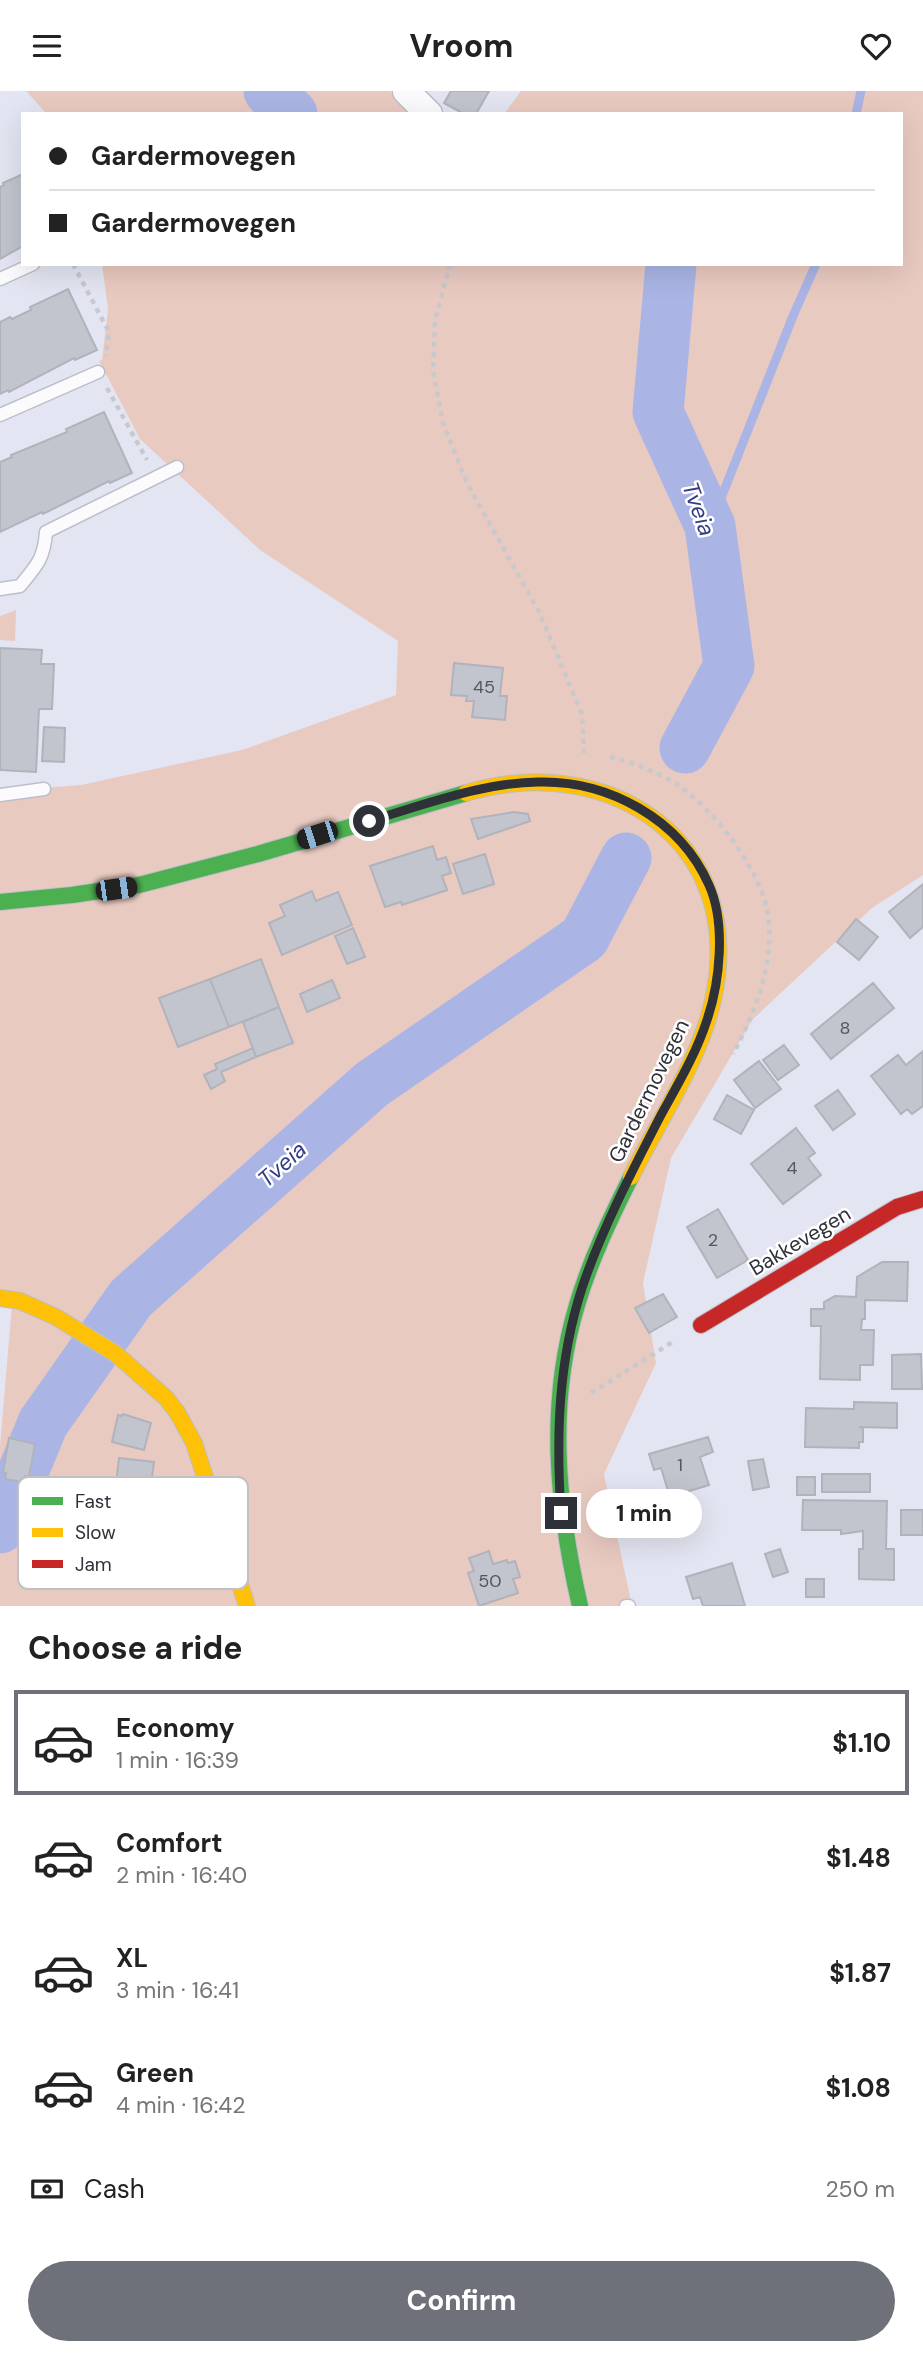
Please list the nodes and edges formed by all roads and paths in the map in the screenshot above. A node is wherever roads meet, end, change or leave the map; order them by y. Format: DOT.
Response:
graph roads {
  1 [pos="406,91"];
  2 [pos="427,112"];
  3 [pos="29,266"];
  4 [pos="449,266"];
  5 [pos="0,279"];
  6 [pos="98,372"];
  7 [pos="0,415"];
  8 [pos="177,467"];
  9 [pos="0,589"];
  10 [pos="574,751"];
  11 [pos="585,751"];
  12 [pos="596,753"];
  13 [pos="606,756"];
  14 [pos="575,784"];
  15 [pos="44,789"];
  16 [pos="0,795"];
  17 [pos="0,902"];
  18 [pos="732,1055"];
  19 [pos="923,1199"];
  20 [pos="0,1298"];
  21 [pos="701,1325"];
  22 [pos="594,1379"];
  23 [pos="591,1393"];
  24 [pos="591,1405"];
  25 [pos="205,1477"];
  26 [pos="241,1589"];
  27 [pos="247,1606"];
  28 [pos="580,1606"];
  1 -- 2 [label="street"];
  3 -- 5 [label="lane"];
  4 -- 11 [label="path"];
  6 -- 7 [label="lane"];
  8 -- 9 [label="lane"];
  10 -- 11 [label="path"];
  11 -- 12 [label="path"];
  11 -- 14 [label="path"];
  13 -- 18 [label="path"];
  14 -- 17 [label="main road, Gardermovegen"];
  14 -- 28 [label="main road, Gardermovegen"];
  15 -- 16 [label="lane"];
  19 -- 21 [label="main road, Bakkevegen"];
  20 -- 25 [label="main road"];
  21 -- 23 [label="path"];
  22 -- 23 [label="path"];
  23 -- 24 [label="path"];
  26 -- 27 [label="main road"];
}
